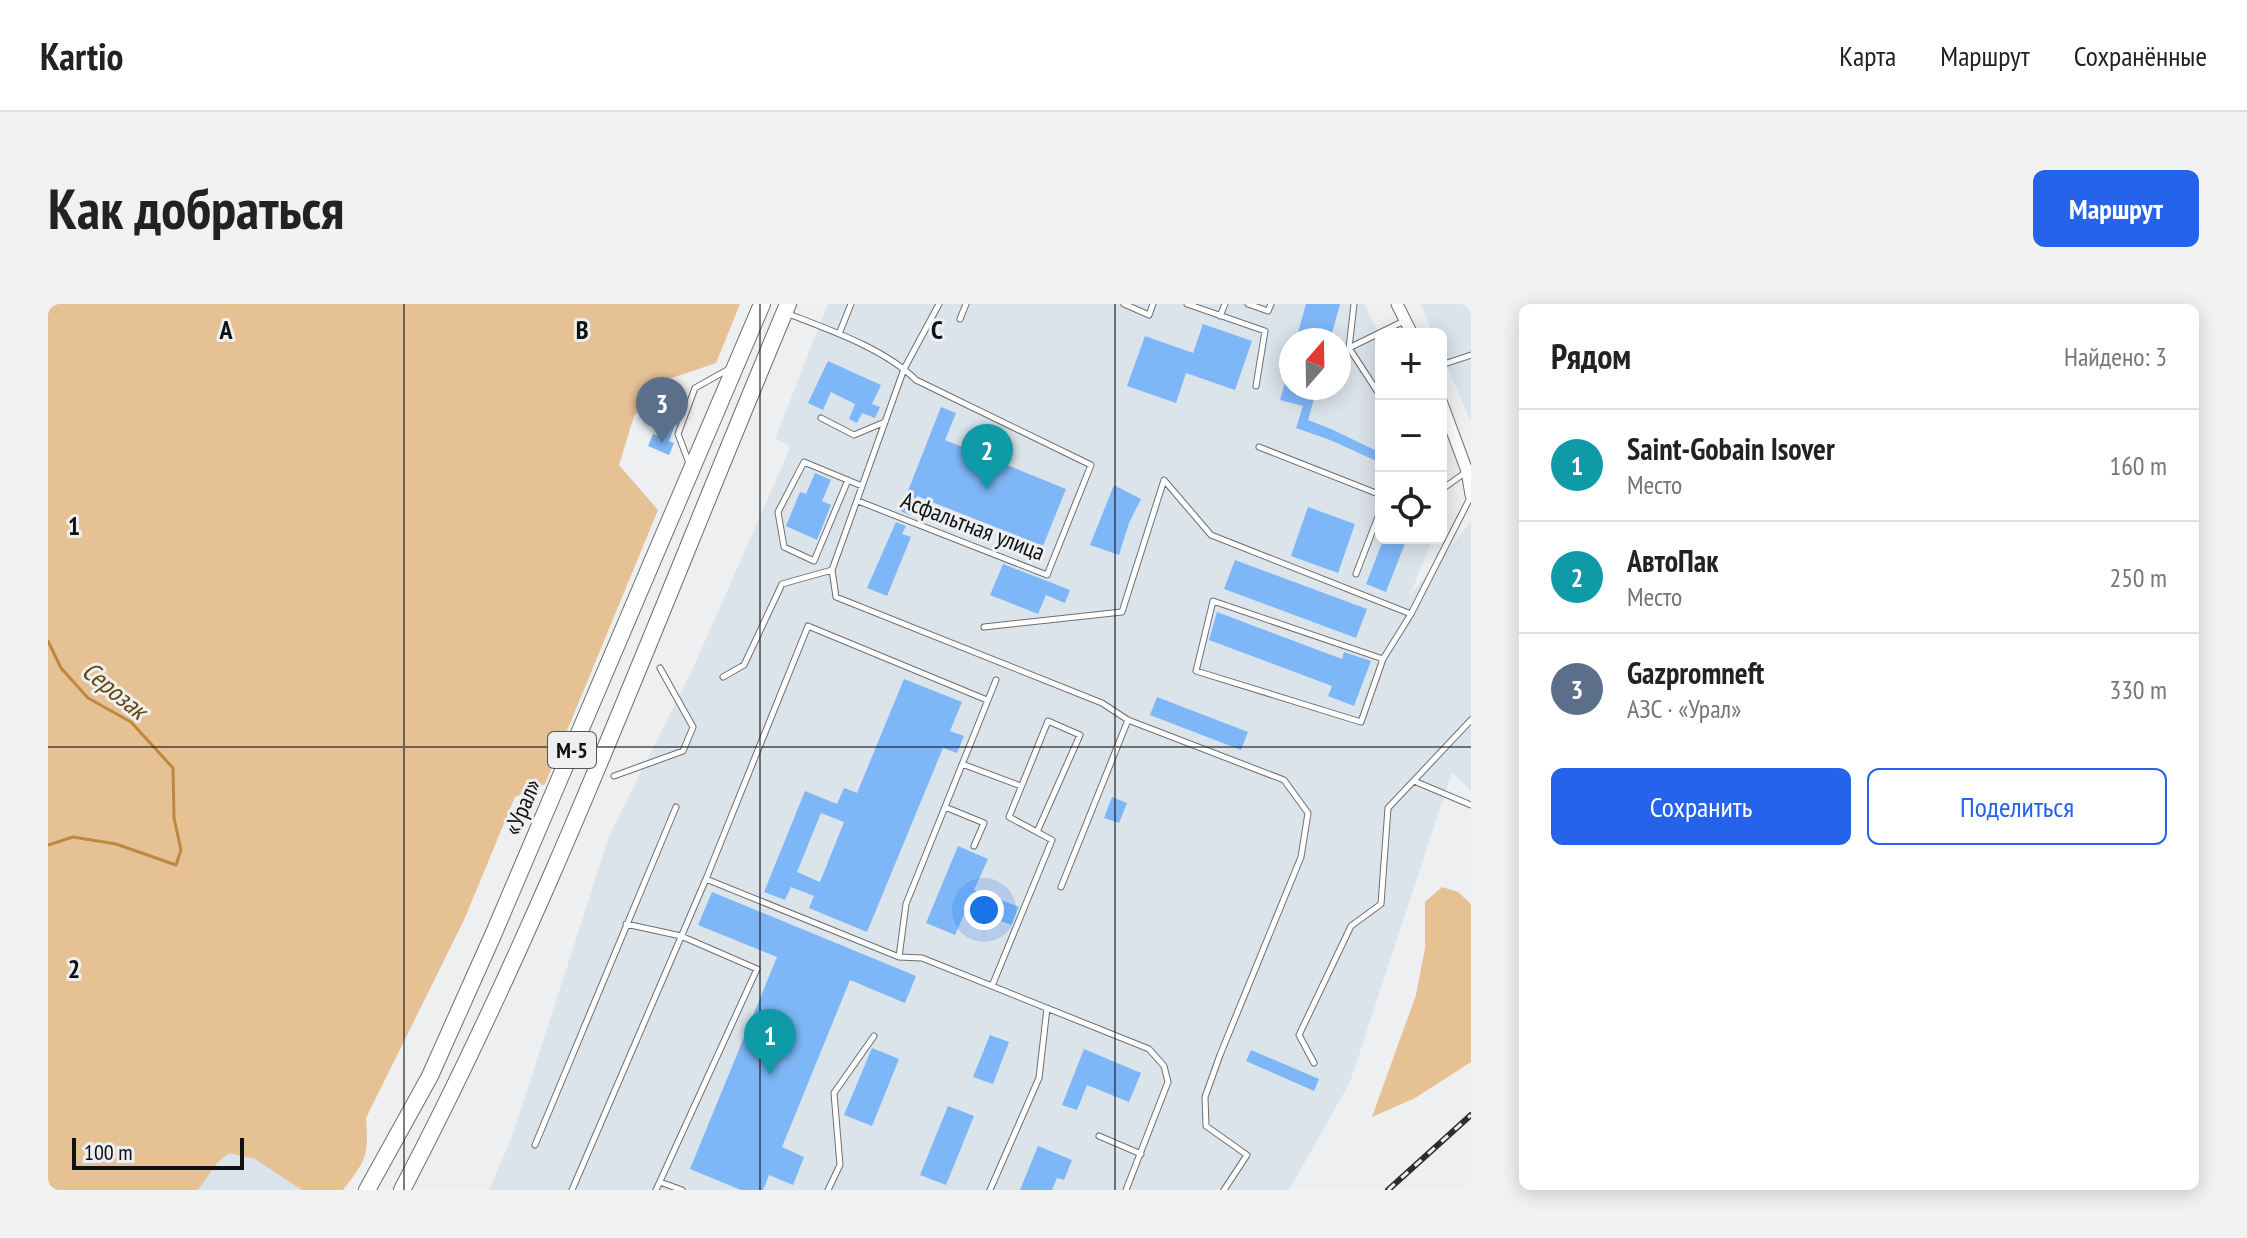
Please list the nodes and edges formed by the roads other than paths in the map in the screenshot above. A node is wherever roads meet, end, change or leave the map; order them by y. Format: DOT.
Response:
graph roads {
  1 [pos="762,304"];
  2 [pos="851,304"];
  3 [pos="939,304"];
  4 [pos="966,304"];
  5 [pos="1124,304"];
  6 [pos="1153,304"];
  7 [pos="1187,304"];
  8 [pos="1225,304"];
  9 [pos="1248,304"];
  10 [pos="1271,304"];
  11 [pos="1354,304"];
  12 [pos="1397,304"];
  13 [pos="786,308"];
  14 [pos="1220,316"];
  15 [pos="960,319"];
  16 [pos="1405,320"];
  17 [pos="1409,328"];
  18 [pos="1351,330"];
  19 [pos="839,334"];
  20 [pos="1351,347"];
  21 [pos="1351,351"];
  22 [pos="1471,355"];
  23 [pos="1447,363"];
  24 [pos="736,365"];
  25 [pos="904,369"];
  26 [pos="1256,386"];
  27 [pos="1375,388"];
  28 [pos="1447,417"];
  29 [pos="821,418"];
  30 [pos="885,422"];
  31 [pos="1259,447"];
  32 [pos="692,471"];
  33 [pos="1467,471"];
  34 [pos="848,480"];
  35 [pos="862,486"];
  36 [pos="1447,486"];
  37 [pos="1375,493"];
  38 [pos="1471,496"];
  39 [pos="858,501"];
  40 [pos="1375,525"];
  41 [pos="832,570"];
  42 [pos="1356,574"];
  43 [pos="1411,614"];
  44 [pos="984,627"];
  45 [pos="1383,659"];
  46 [pos="660,668"];
  47 [pos="723,677"];
  48 [pos="996,680"];
  49 [pos="987,700"];
  50 [pos="1128,720"];
  51 [pos="1471,720"];
  52 [pos="962,764"];
  53 [pos="614,776"];
  54 [pos="1414,781"];
  55 [pos="1021,787"];
  56 [pos="1471,805"];
  57 [pos="676,807"];
  58 [pos="945,807"];
  59 [pos="1037,832"];
  60 [pos="974,846"];
  61 [pos="706,879"];
  62 [pos="1061,887"];
  63 [pos="626,924"];
  64 [pos="681,936"];
  65 [pos="899,957"];
  66 [pos="992,986"];
  67 [pos="1047,1008"];
  68 [pos="874,1036"];
  69 [pos="1314,1063"];
  70 [pos="1099,1136"];
  71 [pos="535,1145"];
  72 [pos="1141,1154"];
  73 [pos="660,1182"];
  74 [pos="365,1190"];
  75 [pos="402,1190"];
  76 [pos="572,1190"];
  77 [pos="656,1190"];
  78 [pos="682,1190"];
  79 [pos="828,1190"];
  80 [pos="990,1190"];
  81 [pos="1126,1190"];
  82 [pos="1224,1190"];
  1 -- 24 [label="main road, «Урал» / М-5"];
  2 -- 19 [label="lane"];
  3 -- 25 [label="lane"];
  4 -- 15 [label="lane"];
  5 -- 6 [label="lane"];
  7 -- 14 [label="lane"];
  8 -- 14 [label="lane"];
  9 -- 10 [label="lane"];
  11 -- 18 [label="lane"];
  12 -- 16 [label="street"];
  13 -- 19 [label="lane, Асфальтная улица"];
  13 -- 75 [label="main road, М-5"];
  14 -- 26 [label="lane"];
  16 -- 17 [label="street"];
  16 -- 20 [label="lane"];
  19 -- 25 [label="lane, Асфальтная улица"];
  21 -- 27 [label="lane"];
  22 -- 23 [label="lane"];
  24 -- 32 [label="main road, «Урал» / М-5"];
  24 -- 32 [label="lane"];
  25 -- 30 [label="lane"];
  25 -- 39 [label="lane, Асфальтная улица"];
  28 -- 33 [label="street"];
  29 -- 30 [label="lane"];
  30 -- 35 [label="lane"];
  31 -- 37 [label="lane"];
  32 -- 74 [label="main road, «Урал» / М-5"];
  33 -- 36 [label="lane"];
  33 -- 38 [label="street"];
  34 -- 34 [label="lane"];
  34 -- 35 [label="lane"];
  35 -- 39 [label="lane"];
  38 -- 43 [label="lane"];
  39 -- 41 [label="lane"];
  40 -- 42 [label="lane"];
  41 -- 47 [label="lane"];
  41 -- 50 [label="lane"];
  43 -- 44 [label="lane"];
  43 -- 45 [label="lane"];
  45 -- 45 [label="lane"];
  46 -- 53 [label="lane"];
  48 -- 49 [label="lane"];
  49 -- 52 [label="lane"];
  49 -- 61 [label="lane"];
  50 -- 62 [label="lane"];
  50 -- 82 [label="lane"];
  51 -- 54 [label="lane"];
  52 -- 55 [label="lane"];
  52 -- 58 [label="lane"];
  54 -- 56 [label="lane"];
  54 -- 69 [label="lane"];
  55 -- 59 [label="lane"];
  55 -- 59 [label="lane"];
  57 -- 63 [label="lane"];
  58 -- 60 [label="lane"];
  58 -- 65 [label="lane"];
  59 -- 66 [label="lane"];
  61 -- 64 [label="lane"];
  61 -- 65 [label="lane"];
  63 -- 64 [label="lane"];
  63 -- 71 [label="lane"];
  64 -- 73 [label="lane"];
  64 -- 76 [label="lane"];
  65 -- 66 [label="lane"];
  66 -- 67 [label="lane"];
  67 -- 72 [label="lane"];
  67 -- 80 [label="lane"];
  68 -- 79 [label="lane"];
  70 -- 72 [label="lane"];
  72 -- 81 [label="lane"];
  73 -- 77 [label="lane"];
  73 -- 78 [label="lane"];
}
